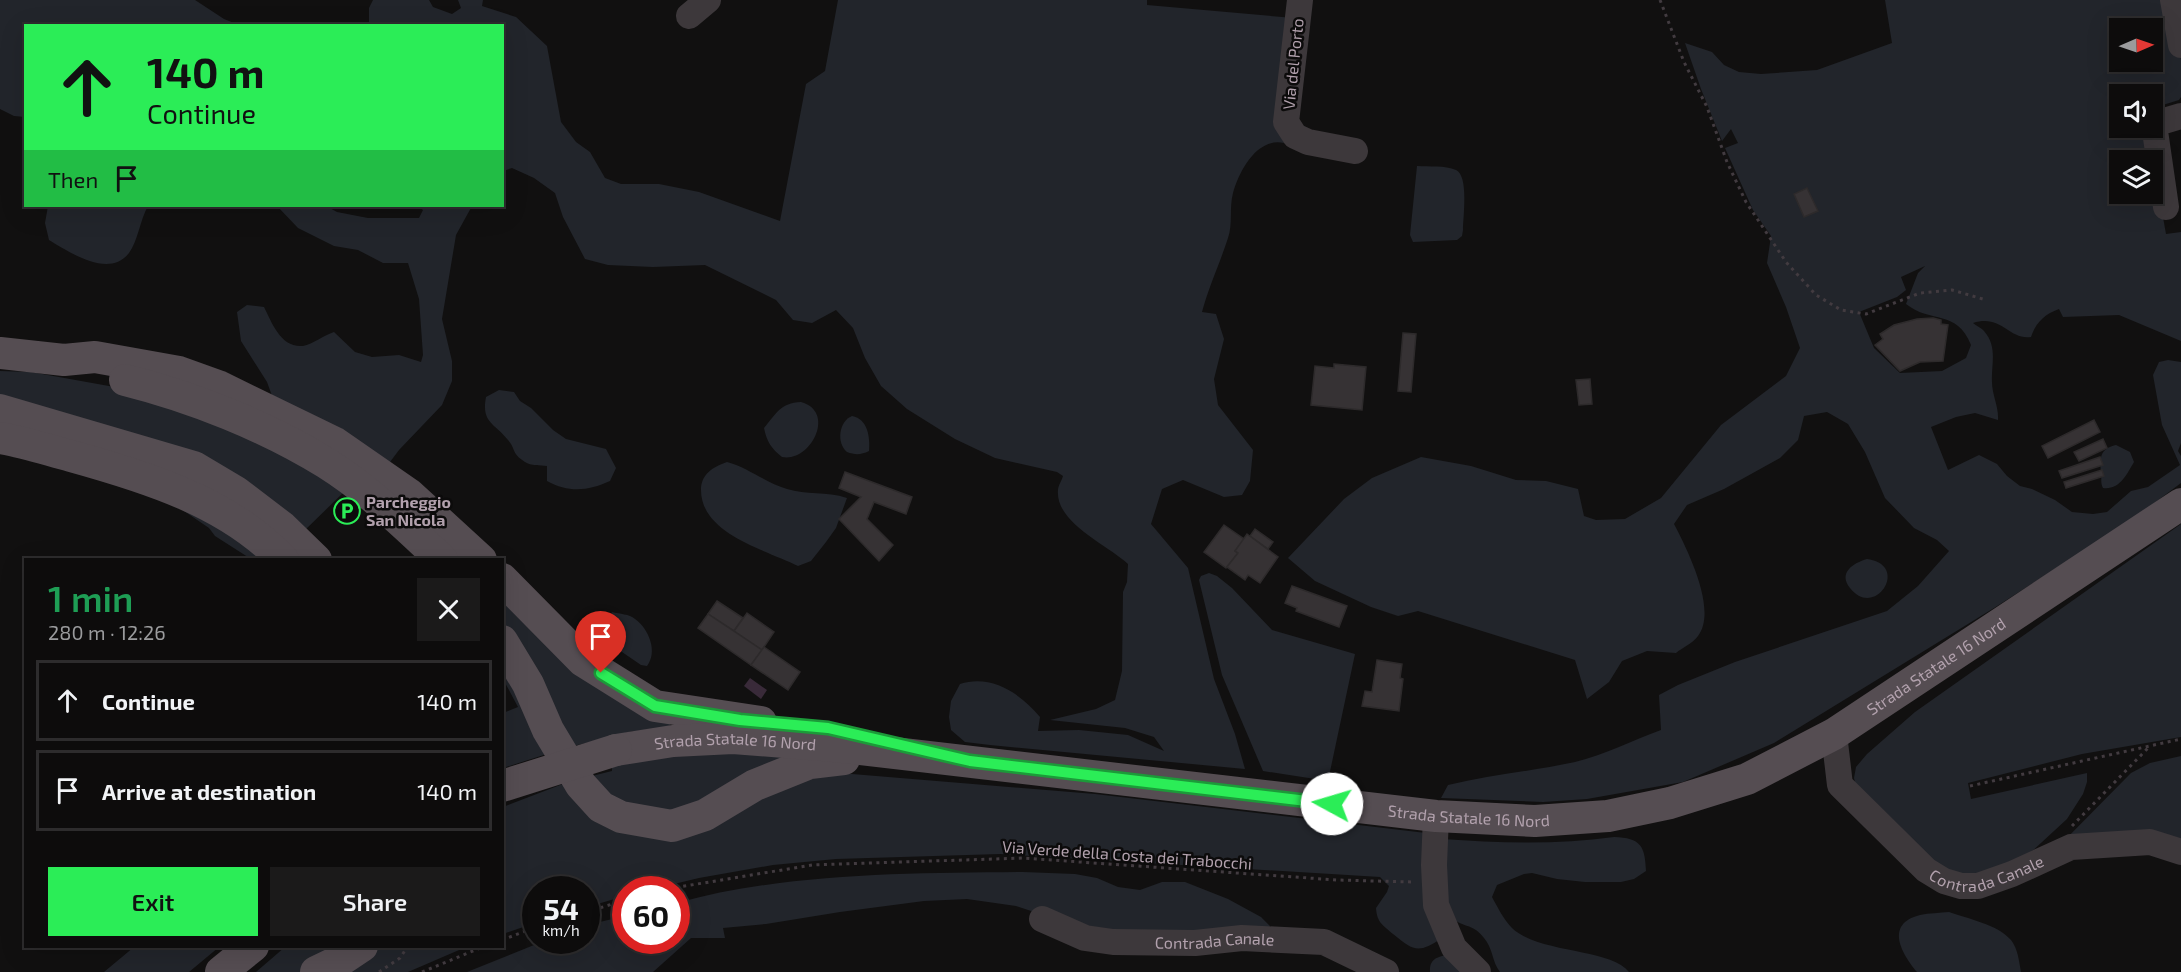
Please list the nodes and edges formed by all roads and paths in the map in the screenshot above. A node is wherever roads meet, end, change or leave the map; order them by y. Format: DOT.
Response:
graph roads {
  1 [pos="1300,0"];
  2 [pos="1660,0"];
  3 [pos="2173,0"];
  4 [pos="2181,45"];
  5 [pos="2181,116"];
  6 [pos="1355,151"];
  7 [pos="2166,207"];
  8 [pos="1986,300"];
  9 [pos="0,353"];
  10 [pos="64,360"];
  11 [pos="0,410"];
  12 [pos="0,438"];
  13 [pos="2181,504"];
  14 [pos="281,558"];
  15 [pos="314,558"];
  16 [pos="440,558"];
  17 [pos="479,558"];
  18 [pos="504,581"];
  19 [pos="504,644"];
  20 [pos="1834,734"];
  21 [pos="2181,739"];
  22 [pos="2149,746"];
  23 [pos="897,753"];
  24 [pos="970,761"];
  25 [pos="504,785"];
  26 [pos="1970,786"];
  27 [pos="1436,816"];
  28 [pos="2066,833"];
  29 [pos="2181,852"];
  30 [pos="1413,882"];
  31 [pos="690,885"];
  32 [pos="1042,919"];
  33 [pos="522,932"];
  34 [pos="504,939"];
  35 [pos="238,948"];
  36 [pos="250,948"];
  37 [pos="359,948"];
  38 [pos="407,948"];
  39 [pos="481,948"];
  40 [pos="220,972"];
  41 [pos="315,972"];
  42 [pos="379,972"];
  43 [pos="422,972"];
  44 [pos="1386,972"];
  45 [pos="1478,972"];
  1 -- 6 [label="street, Via del Porto"];
  2 -- 8 [label="path"];
  3 -- 4 [label="street"];
  5 -- 7 [label="street"];
  9 -- 10 [label="main road"];
  10 -- 16 [label="main road"];
  10 -- 17 [label="main road"];
  11 -- 15 [label="main road"];
  12 -- 14 [label="main road"];
  13 -- 20 [label="main road, Strada Statale 16 Nord"];
  18 -- 24 [label="main road"];
  19 -- 23 [label="main road"];
  20 -- 27 [label="main road, Strada Statale 16 Nord"];
  20 -- 29 [label="street, Contrada Canale"];
  21 -- 22 [label="path"];
  22 -- 26 [label="path"];
  22 -- 28 [label="path"];
  23 -- 24 [label="main road, Strada Statale 16 Nord"];
  23 -- 25 [label="main road, Strada Statale 16 Nord, bridge"];
  24 -- 27 [label="main road, Strada Statale 16 Nord"];
  27 -- 45 [label="street"];
  30 -- 31 [label="path, Via Verde della Costa dei Trabocchi"];
  32 -- 44 [label="street, Contrada Canale"];
  33 -- 34 [label="path"];
  35 -- 40 [label="main road"];
  36 -- 40 [label="main road"];
  37 -- 41 [label="main road"];
  38 -- 42 [label="path"];
  39 -- 43 [label="path"];
}
